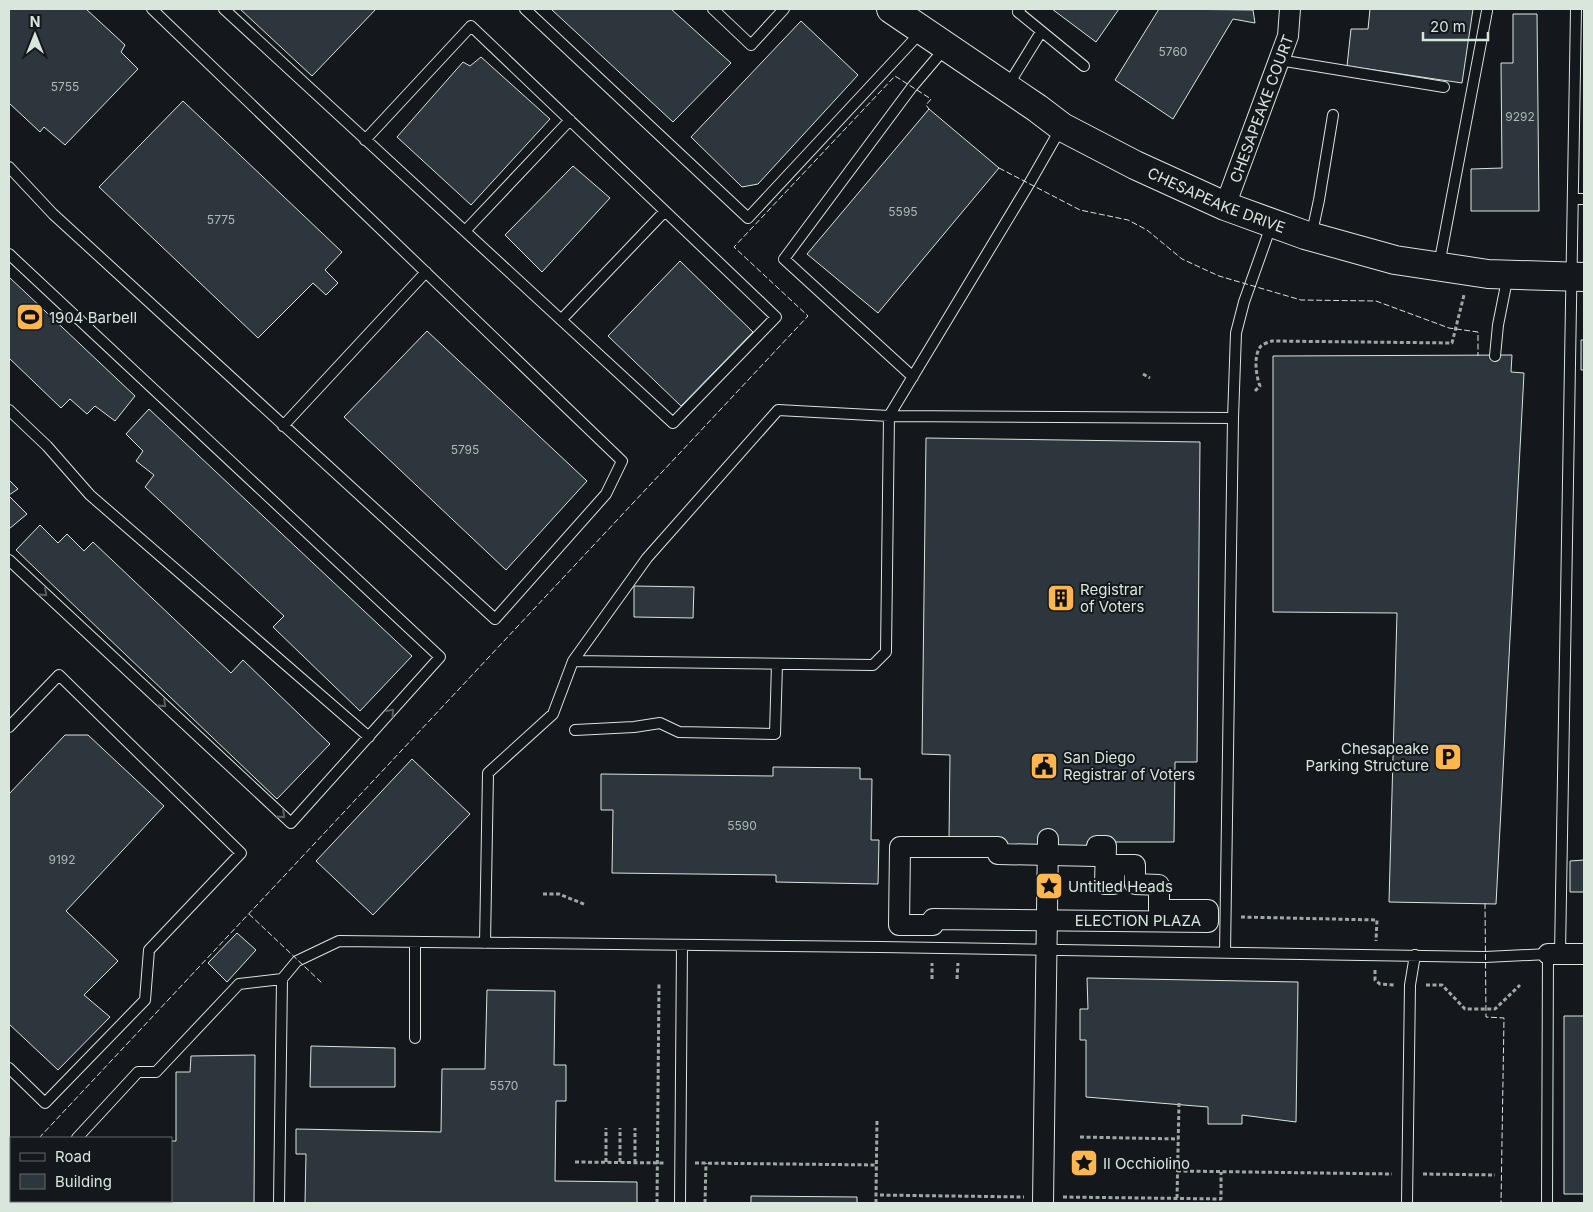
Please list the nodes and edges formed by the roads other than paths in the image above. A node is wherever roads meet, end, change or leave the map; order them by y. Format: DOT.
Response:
graph roads {
  1 [pos="152,9"];
  2 [pos="224,9"];
  3 [pos="526,9"];
  4 [pos="713,9"];
  5 [pos="784,9"];
  6 [pos="891,9"];
  7 [pos="1020,9"];
  8 [pos="1290,9"];
  9 [pos="1576,9"];
  10 [pos="1487,12"];
  11 [pos="923,30"];
  12 [pos="1041,32"];
  13 [pos="946,46"];
  14 [pos="1279,60"];
  15 [pos="1084,66"];
  16 [pos="1006,87"];
  17 [pos="1444,87"];
  18 [pos="1333,114"];
  19 [pos="570,120"];
  20 [pos="1062,127"];
  21 [pos="365,140"];
  22 [pos="9,167"];
  23 [pos="1573,199"];
  24 [pos="1584,199"];
  25 [pos="1225,206"];
  26 [pos="665,211"];
  27 [pos="1272,223"];
  28 [pos="465,231"];
  29 [pos="1311,237"];
  30 [pos="9,254"];
  31 [pos="1438,266"];
  32 [pos="426,272"];
  33 [pos="1508,274"];
  34 [pos="1578,277"];
  35 [pos="561,320"];
  36 [pos="1494,356"];
  37 [pos="913,377"];
  38 [pos="9,410"];
  39 [pos="889,416"];
  40 [pos="1232,418"];
  41 [pos="283,426"];
  42 [pos="9,560"];
  43 [pos="573,661"];
  44 [pos="777,664"];
  45 [pos="9,727"];
  46 [pos="575,730"];
  47 [pos="369,737"];
  48 [pos="1047,847"];
  49 [pos="1048,920"];
  50 [pos="415,942"];
  51 [pos="485,943"];
  52 [pos="682,945"];
  53 [pos="1047,950"];
  54 [pos="1225,953"];
  55 [pos="1554,954"];
  56 [pos="1584,954"];
  57 [pos="1416,956"];
  58 [pos="282,979"];
  59 [pos="415,1038"];
  60 [pos="9,1068"];
  61 [pos="78,1137"];
  62 [pos="279,1203"];
  63 [pos="680,1203"];
  64 [pos="1043,1203"];
  65 [pos="1407,1203"];
  66 [pos="1547,1203"];
  1 -- 32 [label="lane"];
  2 -- 21 [label="lane"];
  3 -- 11 [label="lane"];
  4 -- 5 [label="lane"];
  6 -- 11 [label="street, CHESAPEAKE DRIVE"];
  7 -- 12 [label="lane"];
  8 -- 14 [label="street, CHESAPEAKE COURT"];
  9 -- 23 [label="lane"];
  10 -- 31 [label="lane"];
  11 -- 13 [label="street, CHESAPEAKE DRIVE"];
  12 -- 15 [label="lane"];
  12 -- 16 [label="lane"];
  13 -- 16 [label="street, CHESAPEAKE DRIVE"];
  13 -- 37 [label="lane"];
  14 -- 17 [label="lane"];
  14 -- 25 [label="street, CHESAPEAKE COURT"];
  16 -- 20 [label="street, CHESAPEAKE DRIVE"];
  18 -- 29 [label="lane"];
  19 -- 21 [label="lane"];
  19 -- 26 [label="lane"];
  19 -- 28 [label="lane"];
  20 -- 25 [label="street, CHESAPEAKE DRIVE"];
  20 -- 37 [label="lane"];
  21 -- 28 [label="lane"];
  22 -- 41 [label="lane"];
  23 -- 24 [label="lane"];
  23 -- 34 [label="lane"];
  25 -- 27 [label="street, CHESAPEAKE DRIVE"];
  26 -- 35 [label="lane"];
  26 -- 35 [label="lane"];
  27 -- 29 [label="street, CHESAPEAKE DRIVE"];
  27 -- 40 [label="lane"];
  28 -- 35 [label="lane"];
  29 -- 31 [label="street, CHESAPEAKE DRIVE"];
  47 -- 30 [label="lane, one-way"];
  31 -- 33 [label="street, CHESAPEAKE DRIVE"];
  32 -- 41 [label="lane"];
  32 -- 41 [label="lane"];
  33 -- 34 [label="street, CHESAPEAKE DRIVE"];
  33 -- 36 [label="lane"];
  34 -- 55 [label="lane"];
  37 -- 39 [label="lane"];
  38 -- 47 [label="lane"];
  39 -- 40 [label="lane"];
  39 -- 43 [label="lane"];
  39 -- 44 [label="lane"];
  40 -- 54 [label="lane"];
  42 -- 47 [label="lane, one-way"];
  43 -- 44 [label="lane"];
  43 -- 51 [label="lane"];
  44 -- 46 [label="lane"];
  45 -- 60 [label="lane"];
  48 -- 49 [label="street"];
  48 -- 49 [label="street, ELECTION PLAZA"];
  48 -- 49 [label="street, ELECTION PLAZA"];
  49 -- 53 [label="street"];
  50 -- 51 [label="lane"];
  50 -- 58 [label="lane"];
  50 -- 59 [label="lane"];
  51 -- 52 [label="lane"];
  52 -- 53 [label="lane"];
  52 -- 63 [label="lane"];
  53 -- 54 [label="lane"];
  53 -- 64 [label="street"];
  54 -- 57 [label="lane"];
  55 -- 56 [label="street"];
  55 -- 57 [label="lane"];
  55 -- 66 [label="lane"];
  57 -- 65 [label="lane"];
  58 -- 61 [label="lane"];
  58 -- 62 [label="lane"];
}
